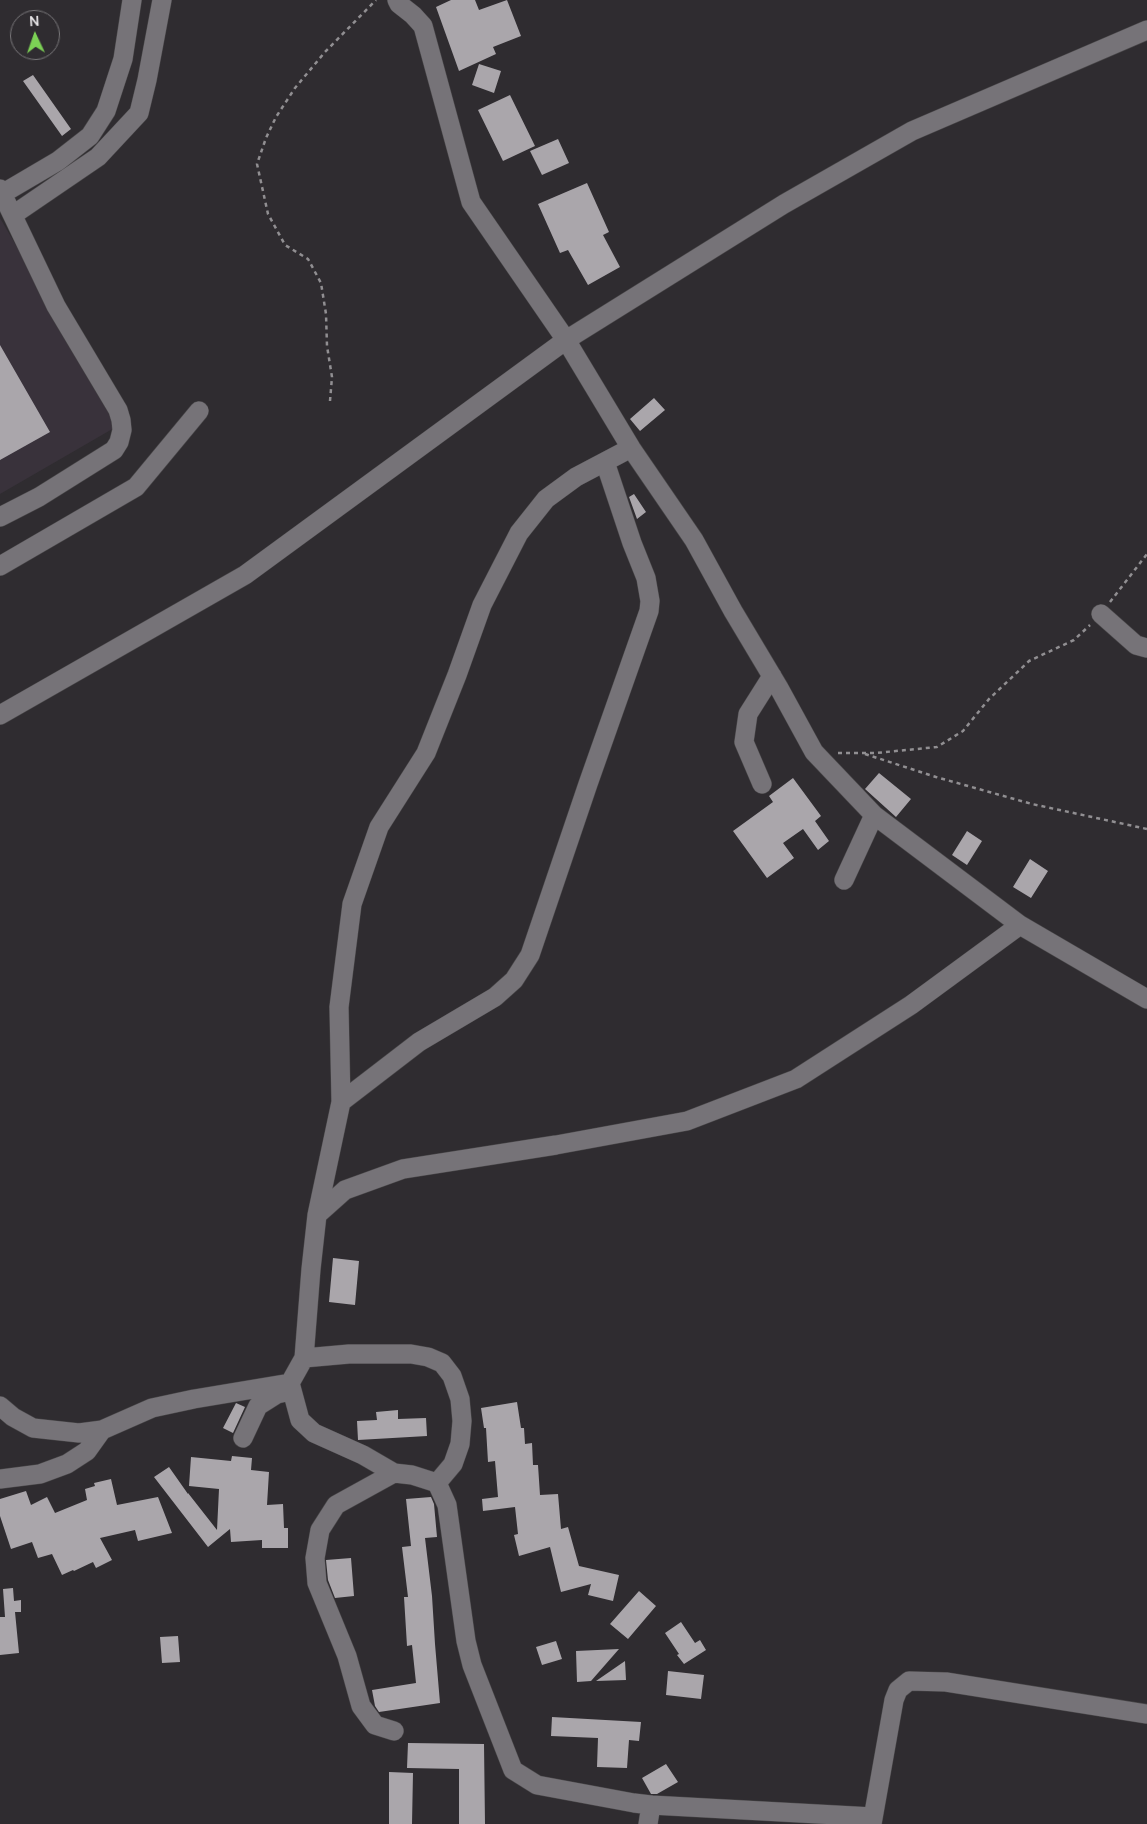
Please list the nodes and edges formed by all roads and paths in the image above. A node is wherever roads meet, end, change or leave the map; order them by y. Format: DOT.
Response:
graph roads {
  1 [pos="132,0"];
  2 [pos="162,0"];
  3 [pos="376,0"];
  4 [pos="397,0"];
  5 [pos="1147,30"];
  6 [pos="1,192"];
  7 [pos="13,215"];
  8 [pos="566,340"];
  9 [pos="330,401"];
  10 [pos="199,411"];
  11 [pos="631,448"];
  12 [pos="605,462"];
  13 [pos="0,517"];
  14 [pos="1147,554"];
  15 [pos="0,566"];
  16 [pos="1101,614"];
  17 [pos="1147,648"];
  18 [pos="772,676"];
  19 [pos="0,714"];
  20 [pos="814,752"];
  21 [pos="862,753"];
  22 [pos="762,784"];
  23 [pos="874,815"];
  24 [pos="1147,829"];
  25 [pos="844,880"];
  26 [pos="1020,925"];
  27 [pos="1147,999"];
  28 [pos="341,1102"];
  29 [pos="316,1215"];
  30 [pos="304,1358"];
  31 [pos="291,1387"];
  32 [pos="0,1406"];
  33 [pos="102,1430"];
  34 [pos="243,1438"];
  35 [pos="394,1473"];
  36 [pos="1,1481"];
  37 [pos="437,1483"];
  38 [pos="1147,1714"];
  39 [pos="394,1731"];
  40 [pos="651,1804"];
  41 [pos="873,1820"];
  42 [pos="648,1824"];
  1 -- 6 [label="street"];
  2 -- 7 [label="street"];
  3 -- 9 [label="path"];
  4 -- 8 [label="street"];
  5 -- 8 [label="street"];
  6 -- 7 [label="street"];
  7 -- 13 [label="street"];
  8 -- 11 [label="street"];
  8 -- 19 [label="street"];
  10 -- 15 [label="street"];
  11 -- 12 [label="street"];
  11 -- 18 [label="street"];
  12 -- 28 [label="street"];
  12 -- 28 [label="street"];
  14 -- 16 [label="path"];
  16 -- 17 [label="street"];
  16 -- 21 [label="path"];
  18 -- 20 [label="street"];
  18 -- 22 [label="street"];
  20 -- 21 [label="path"];
  20 -- 23 [label="street"];
  21 -- 24 [label="path"];
  23 -- 25 [label="street"];
  23 -- 26 [label="street"];
  26 -- 27 [label="street"];
  26 -- 29 [label="street"];
  28 -- 29 [label="street"];
  29 -- 30 [label="street"];
  30 -- 31 [label="street"];
  30 -- 37 [label="street"];
  31 -- 33 [label="street"];
  31 -- 34 [label="street"];
  31 -- 35 [label="street"];
  32 -- 33 [label="street"];
  33 -- 36 [label="street"];
  35 -- 37 [label="street"];
  35 -- 39 [label="street"];
  37 -- 40 [label="street"];
  38 -- 41 [label="street"];
  40 -- 41 [label="street"];
  40 -- 42 [label="street"];
}
